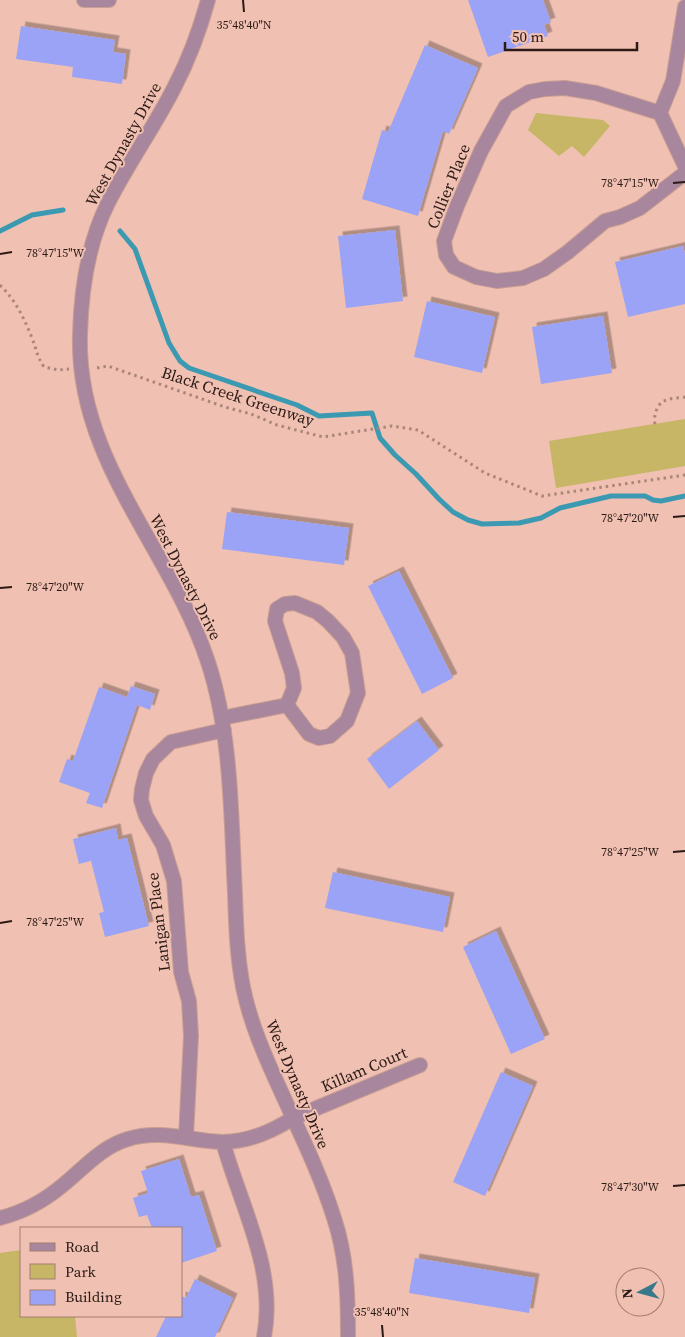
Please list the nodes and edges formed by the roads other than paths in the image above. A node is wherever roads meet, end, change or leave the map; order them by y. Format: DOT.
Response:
graph roads {
  1 [pos="84,0"];
  2 [pos="110,0"];
  3 [pos="208,0"];
  4 [pos="685,7"];
  5 [pos="660,112"];
  6 [pos="685,166"];
  7 [pos="685,173"];
  8 [pos="287,705"];
  9 [pos="223,724"];
  10 [pos="420,1065"];
  11 [pos="293,1118"];
  12 [pos="186,1137"];
  13 [pos="223,1142"];
  14 [pos="0,1218"];
  15 [pos="264,1337"];
  16 [pos="348,1337"];
  1 -- 2 [label="street"];
  3 -- 9 [label="street, West Dynasty Drive"];
  4 -- 5 [label="street"];
  5 -- 6 [label="street"];
  5 -- 7 [label="street, Collier Place"];
  8 -- 8 [label="street"];
  8 -- 9 [label="street, Lanigan Place"];
  9 -- 11 [label="street, West Dynasty Drive"];
  9 -- 12 [label="street, Lanigan Place"];
  10 -- 11 [label="street, Killam Court"];
  11 -- 13 [label="street, Killam Court"];
  11 -- 16 [label="street, West Dynasty Drive"];
  12 -- 13 [label="street, Killam Court"];
  12 -- 14 [label="street, Killam Court"];
  13 -- 15 [label="street"];
}
